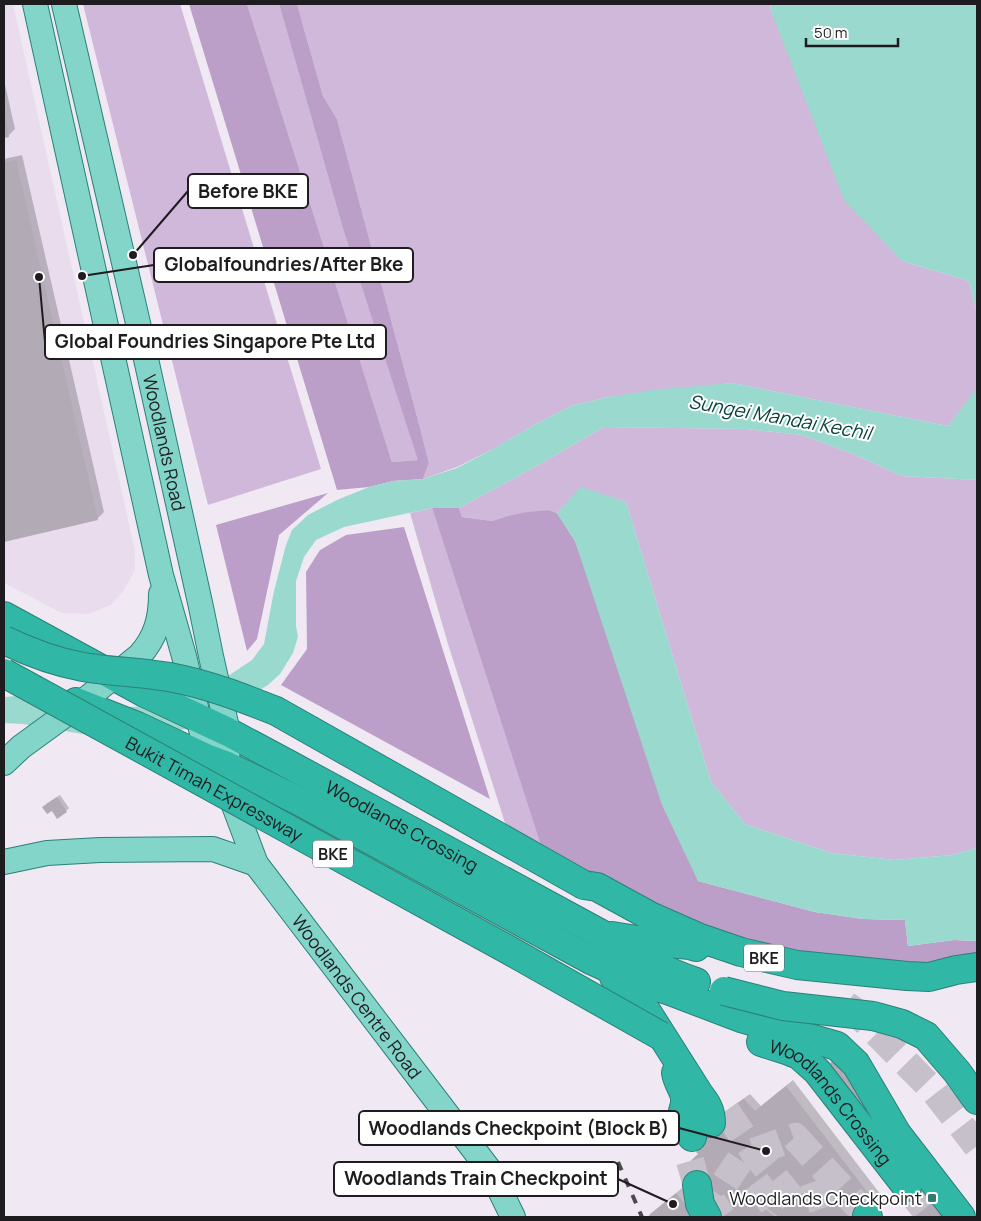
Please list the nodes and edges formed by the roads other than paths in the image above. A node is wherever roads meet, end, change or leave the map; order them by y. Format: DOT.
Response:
graph roads {
  1 [pos="35,4"];
  2 [pos="64,4"];
  3 [pos="161,575"];
  4 [pos="4,616"];
  5 [pos="4,640"];
  6 [pos="4,675"];
  7 [pos="113,676"];
  8 [pos="74,701"];
  9 [pos="199,718"];
  10 [pos="228,732"];
  11 [pos="4,763"];
  12 [pos="217,763"];
  13 [pos="4,862"];
  14 [pos="256,864"];
  15 [pos="610,899"];
  16 [pos="602,935"];
  17 [pos="690,945"];
  18 [pos="591,960"];
  19 [pos="642,971"];
  20 [pos="976,973"];
  21 [pos="929,976"];
  22 [pos="845,1004"];
  23 [pos="661,1036"];
  24 [pos="677,1059"];
  25 [pos="977,1100"];
  26 [pos="701,1143"];
  27 [pos="907,1188"];
  28 [pos="512,1217"];
  29 [pos="707,1217"];
  30 [pos="961,1217"];
  1 -- 3 [label="main road, Woodlands Road"];
  2 -- 10 [label="main road, Woodlands Road"];
  3 -- 7 [label="main road"];
  3 -- 9 [label="main road, Woodlands Road"];
  4 -- 7 [label="highway, Woodlands Crossing"];
  5 -- 15 [label="highway, BKE, bridge"];
  6 -- 8 [label="highway, Woodlands Crossing"];
  6 -- 23 [label="highway, Bukit Timah Expressway / BKE, bridge"];
  7 -- 8 [label="main road"];
  7 -- 9 [label="highway, Woodlands Crossing"];
  8 -- 11 [label="main road"];
  8 -- 12 [label="highway, Woodlands Crossing"];
  9 -- 10 [label="highway, Woodlands Crossing"];
  9 -- 12 [label="main road, Woodlands Road"];
  10 -- 12 [label="main road, Woodlands Road"];
  10 -- 16 [label="highway, Woodlands Crossing"];
  12 -- 14 [label="main road, Woodlands Centre Road"];
  12 -- 18 [label="highway, Woodlands Crossing"];
  13 -- 14 [label="main road"];
  14 -- 28 [label="main road, Woodlands Centre Road"];
  15 -- 17 [label="highway, BKE"];
  15 -- 21 [label="highway, BKE"];
  16 -- 17 [label="highway, Woodlands Crossing"];
  16 -- 19 [label="highway, Woodlands Crossing"];
  17 -- 21 [label="highway, Woodlands Crossing"];
  18 -- 19 [label="highway, Woodlands Crossing"];
  18 -- 23 [label="highway, Woodlands Crossing"];
  19 -- 22 [label="highway, Woodlands Crossing"];
  19 -- 25 [label="highway, bridge"];
  19 -- 27 [label="highway, Woodlands Crossing"];
  19 -- 30 [label="highway, Woodlands Crossing"];
  20 -- 21 [label="highway, Woodlands Crossing"];
  23 -- 24 [label="highway, Woodlands Crossing"];
  24 -- 26 [label="highway"];
  24 -- 26 [label="highway, Woodlands Crossing"];
  26 -- 29 [label="highway"];
}
